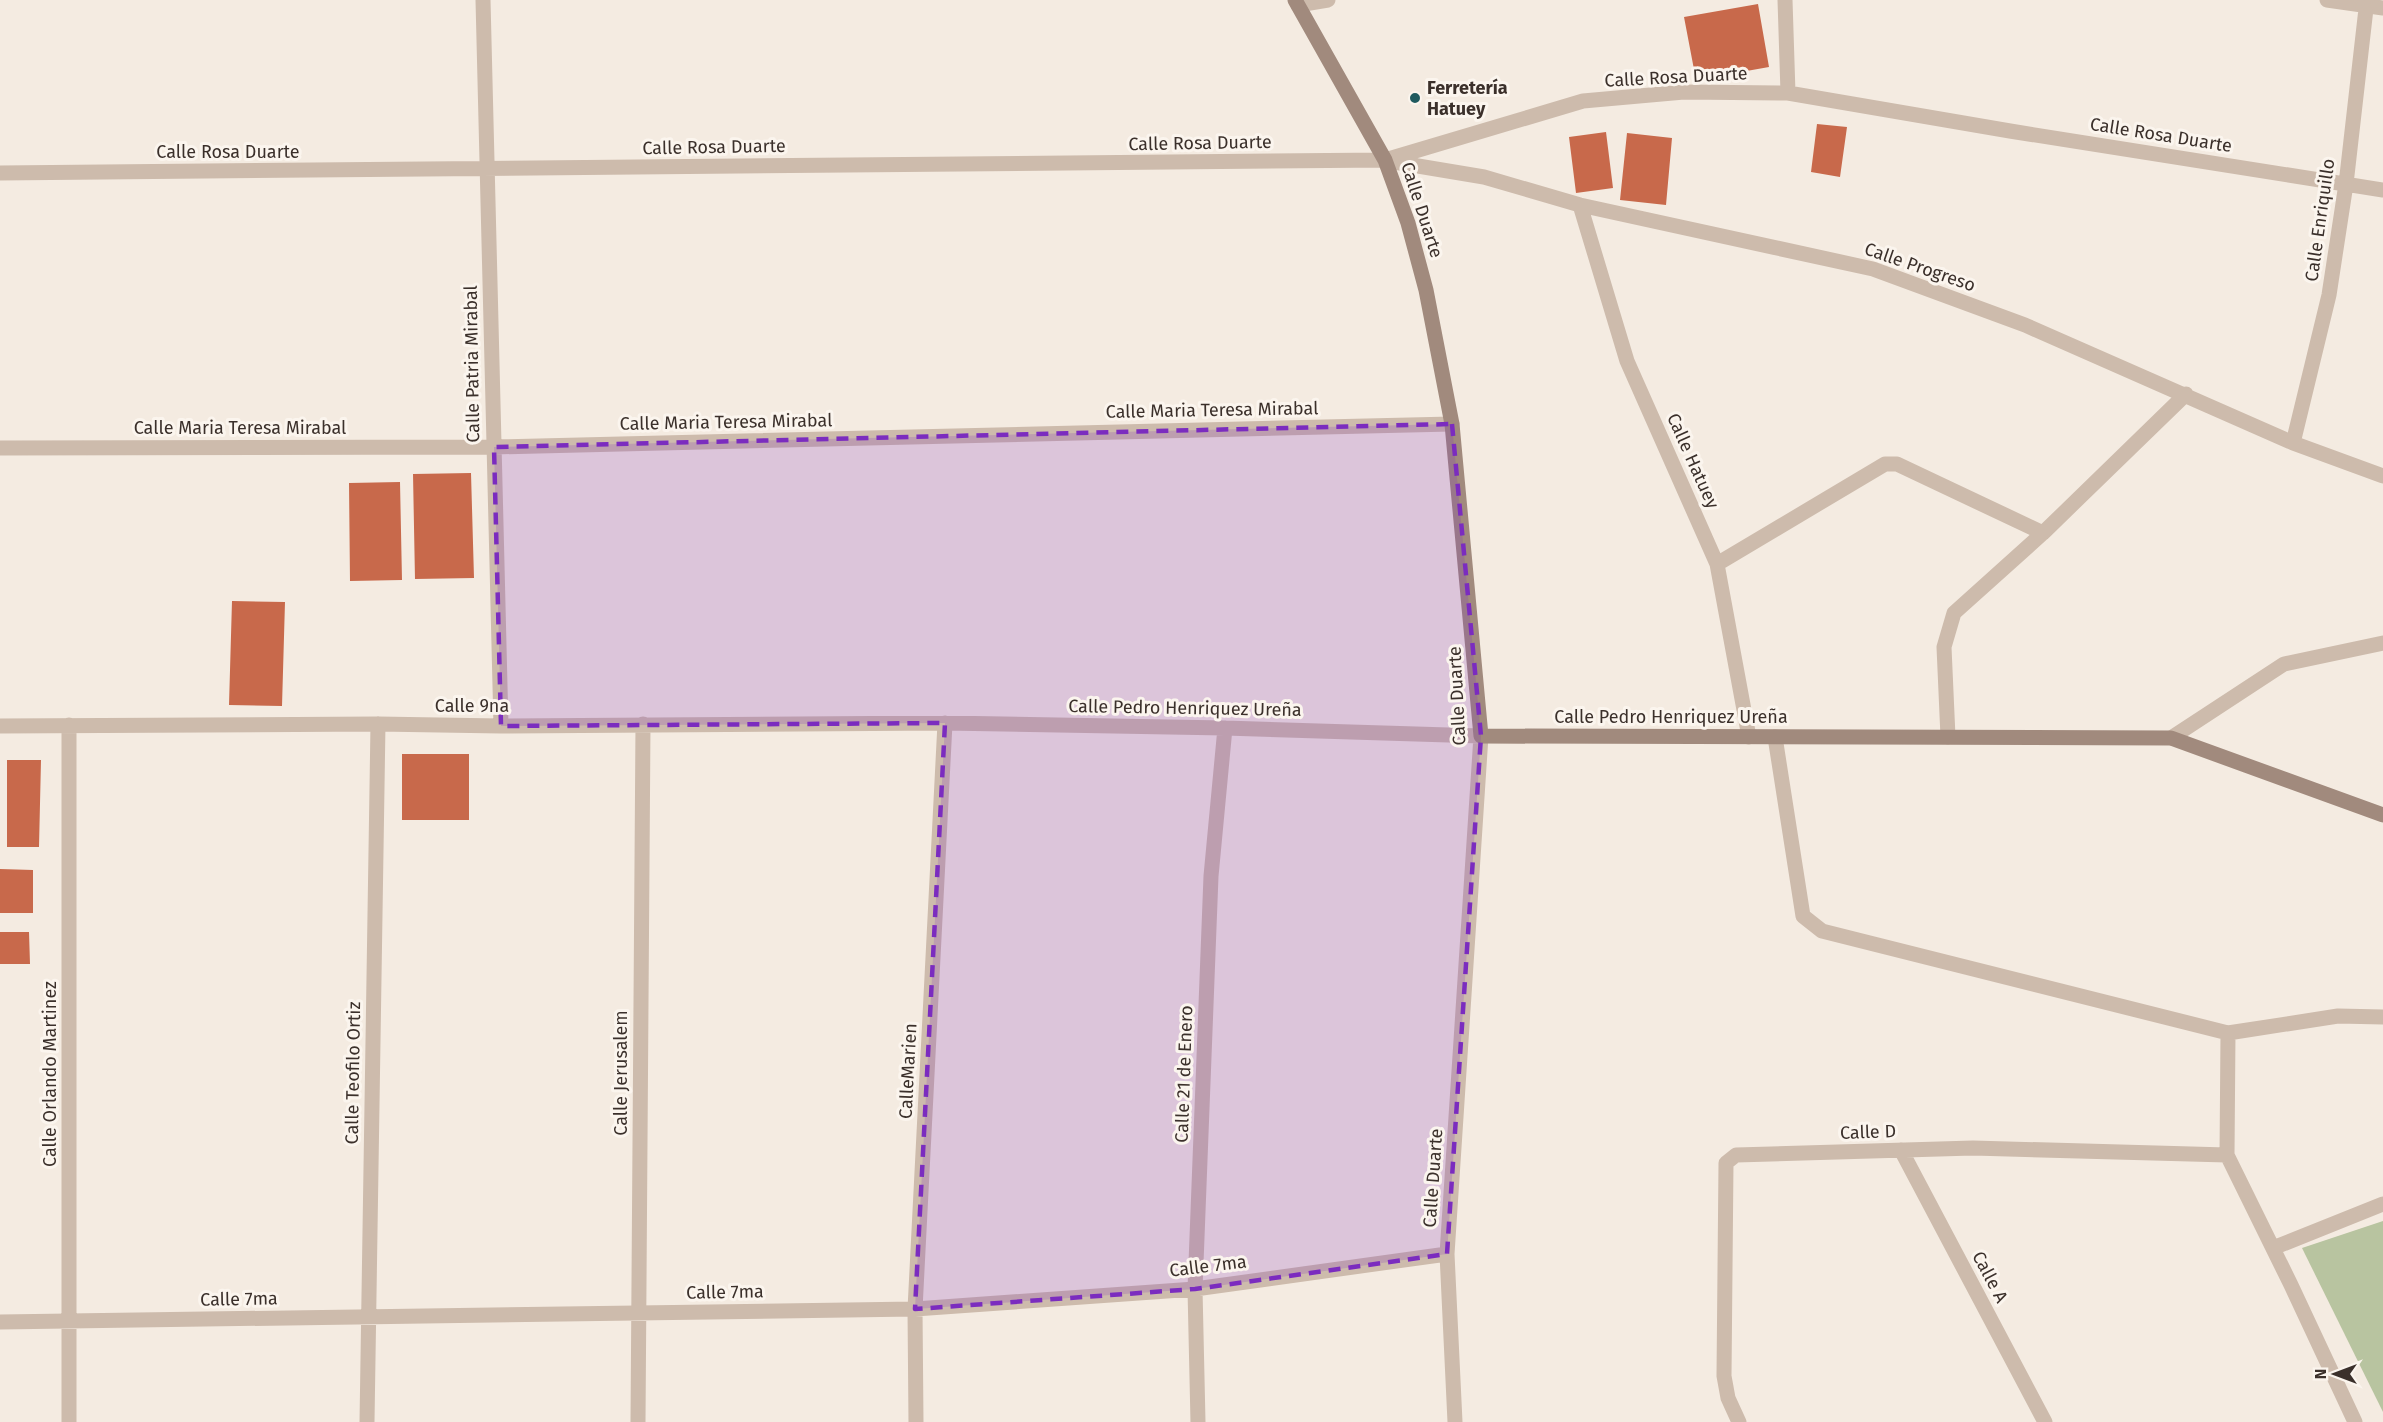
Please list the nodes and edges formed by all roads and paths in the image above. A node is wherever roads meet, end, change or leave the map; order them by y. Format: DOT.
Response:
graph roads {
  1 [pos="483,0"];
  2 [pos="1328,0"];
  3 [pos="1785,0"];
  4 [pos="2327,0"];
  5 [pos="1296,3"];
  6 [pos="2367,3"];
  7 [pos="2383,8"];
  8 [pos="1788,93"];
  9 [pos="1385,160"];
  10 [pos="487,170"];
  11 [pos="0,173"];
  12 [pos="2346,184"];
  13 [pos="2383,190"];
  14 [pos="1580,205"];
  15 [pos="2186,394"];
  16 [pos="1452,424"];
  17 [pos="2293,443"];
  18 [pos="494,447"];
  19 [pos="0,448"];
  20 [pos="2383,476"];
  21 [pos="2043,533"];
  22 [pos="1718,564"];
  23 [pos="2383,644"];
  24 [pos="945,723"];
  25 [pos="378,724"];
  26 [pos="643,724"];
  27 [pos="0,726"];
  28 [pos="69,726"];
  29 [pos="501,726"];
  30 [pos="1225,728"];
  31 [pos="1481,736"];
  32 [pos="1749,737"];
  33 [pos="1775,737"];
  34 [pos="1948,737"];
  35 [pos="2171,738"];
  36 [pos="2383,815"];
  37 [pos="2383,1017"];
  38 [pos="2228,1034"];
  39 [pos="1901,1150"];
  40 [pos="2227,1155"];
  41 [pos="2383,1204"];
  42 [pos="2273,1248"];
  43 [pos="1447,1254"];
  44 [pos="1195,1289"];
  45 [pos="915,1309"];
  46 [pos="639,1313"];
  47 [pos="369,1317"];
  48 [pos="69,1321"];
  49 [pos="0,1322"];
  50 [pos="69,1422"];
  51 [pos="367,1422"];
  52 [pos="638,1422"];
  53 [pos="916,1422"];
  54 [pos="1198,1422"];
  55 [pos="1455,1422"];
  56 [pos="1739,1422"];
  57 [pos="2045,1422"];
  58 [pos="2355,1422"];
  1 -- 10 [label="street, Calle Patria Mirabal"];
  2 -- 5 [label="street"];
  3 -- 8 [label="street"];
  4 -- 6 [label="street"];
  5 -- 9 [label="street, Calle Duarte"];
  6 -- 7 [label="street"];
  6 -- 12 [label="street, Calle Enriquillo"];
  8 -- 9 [label="street, Calle Rosa Duarte"];
  8 -- 12 [label="street, Calle Rosa Duarte"];
  9 -- 10 [label="street, Calle Rosa Duarte"];
  9 -- 14 [label="street, Calle Progreso"];
  9 -- 16 [label="street, Calle Duarte"];
  10 -- 11 [label="street, Calle Rosa Duarte"];
  10 -- 18 [label="street, Calle Patria Mirabal"];
  12 -- 13 [label="street, Calle Rosa Duarte"];
  12 -- 17 [label="street, Calle Enriquillo"];
  14 -- 15 [label="street, Calle Progreso"];
  14 -- 22 [label="street, Calle Hatuey"];
  15 -- 17 [label="street, Calle Progreso"];
  15 -- 21 [label="street"];
  16 -- 18 [label="street, Calle Maria Teresa Mirabal"];
  16 -- 31 [label="street, Calle Duarte"];
  17 -- 20 [label="street, Calle Progreso"];
  18 -- 19 [label="street, Calle Maria Teresa Mirabal"];
  18 -- 29 [label="street, Calle Patria Mirabal"];
  21 -- 22 [label="street"];
  21 -- 34 [label="street"];
  22 -- 32 [label="street, Calle Hatuey"];
  23 -- 35 [label="street"];
  24 -- 26 [label="street, Calle 9na"];
  24 -- 30 [label="street, Calle Pedro Henriquez Ureña"];
  24 -- 45 [label="street, CalleMarien"];
  25 -- 28 [label="street, Calle 9na"];
  25 -- 29 [label="street, Calle 9na"];
  25 -- 47 [label="street, Calle Teofilo Ortiz"];
  26 -- 29 [label="street, Calle 9na"];
  26 -- 46 [label="street, Calle Jerusalem"];
  27 -- 28 [label="street, Calle 9na"];
  28 -- 48 [label="street, Calle Orlando Martinez"];
  30 -- 31 [label="street, Calle Pedro Henriquez Ureña"];
  30 -- 44 [label="street, Calle 21 de Enero"];
  31 -- 32 [label="street, Calle Pedro Henriquez Ureña"];
  31 -- 43 [label="street, Calle Duarte"];
  32 -- 33 [label="street, Calle Pedro Henriquez Ureña"];
  33 -- 34 [label="street, Calle Pedro Henriquez Ureña"];
  33 -- 38 [label="street"];
  34 -- 35 [label="street, Calle Pedro Henriquez Ureña"];
  35 -- 36 [label="street, Calle Pedro Henriquez Ureña"];
  37 -- 38 [label="street"];
  38 -- 40 [label="street"];
  39 -- 40 [label="street, Calle D"];
  39 -- 56 [label="street, Calle D"];
  39 -- 57 [label="street, Calle A"];
  40 -- 42 [label="street"];
  41 -- 42 [label="street"];
  42 -- 58 [label="street"];
  43 -- 44 [label="street, Calle 7ma"];
  43 -- 55 [label="street, Calle Duarte"];
  44 -- 45 [label="street, Calle 7ma"];
  44 -- 54 [label="street, Calle 21 de Enero"];
  45 -- 46 [label="street, Calle 7ma"];
  45 -- 53 [label="street, CalleMarien"];
  46 -- 47 [label="street, Calle 7ma"];
  46 -- 52 [label="street, Calle Jerusalem"];
  47 -- 48 [label="street, Calle 7ma"];
  47 -- 51 [label="street, Calle Teofilo Ortiz"];
  48 -- 49 [label="street, Calle 7ma"];
  48 -- 50 [label="street, Calle Orlando Martinez"];
}
